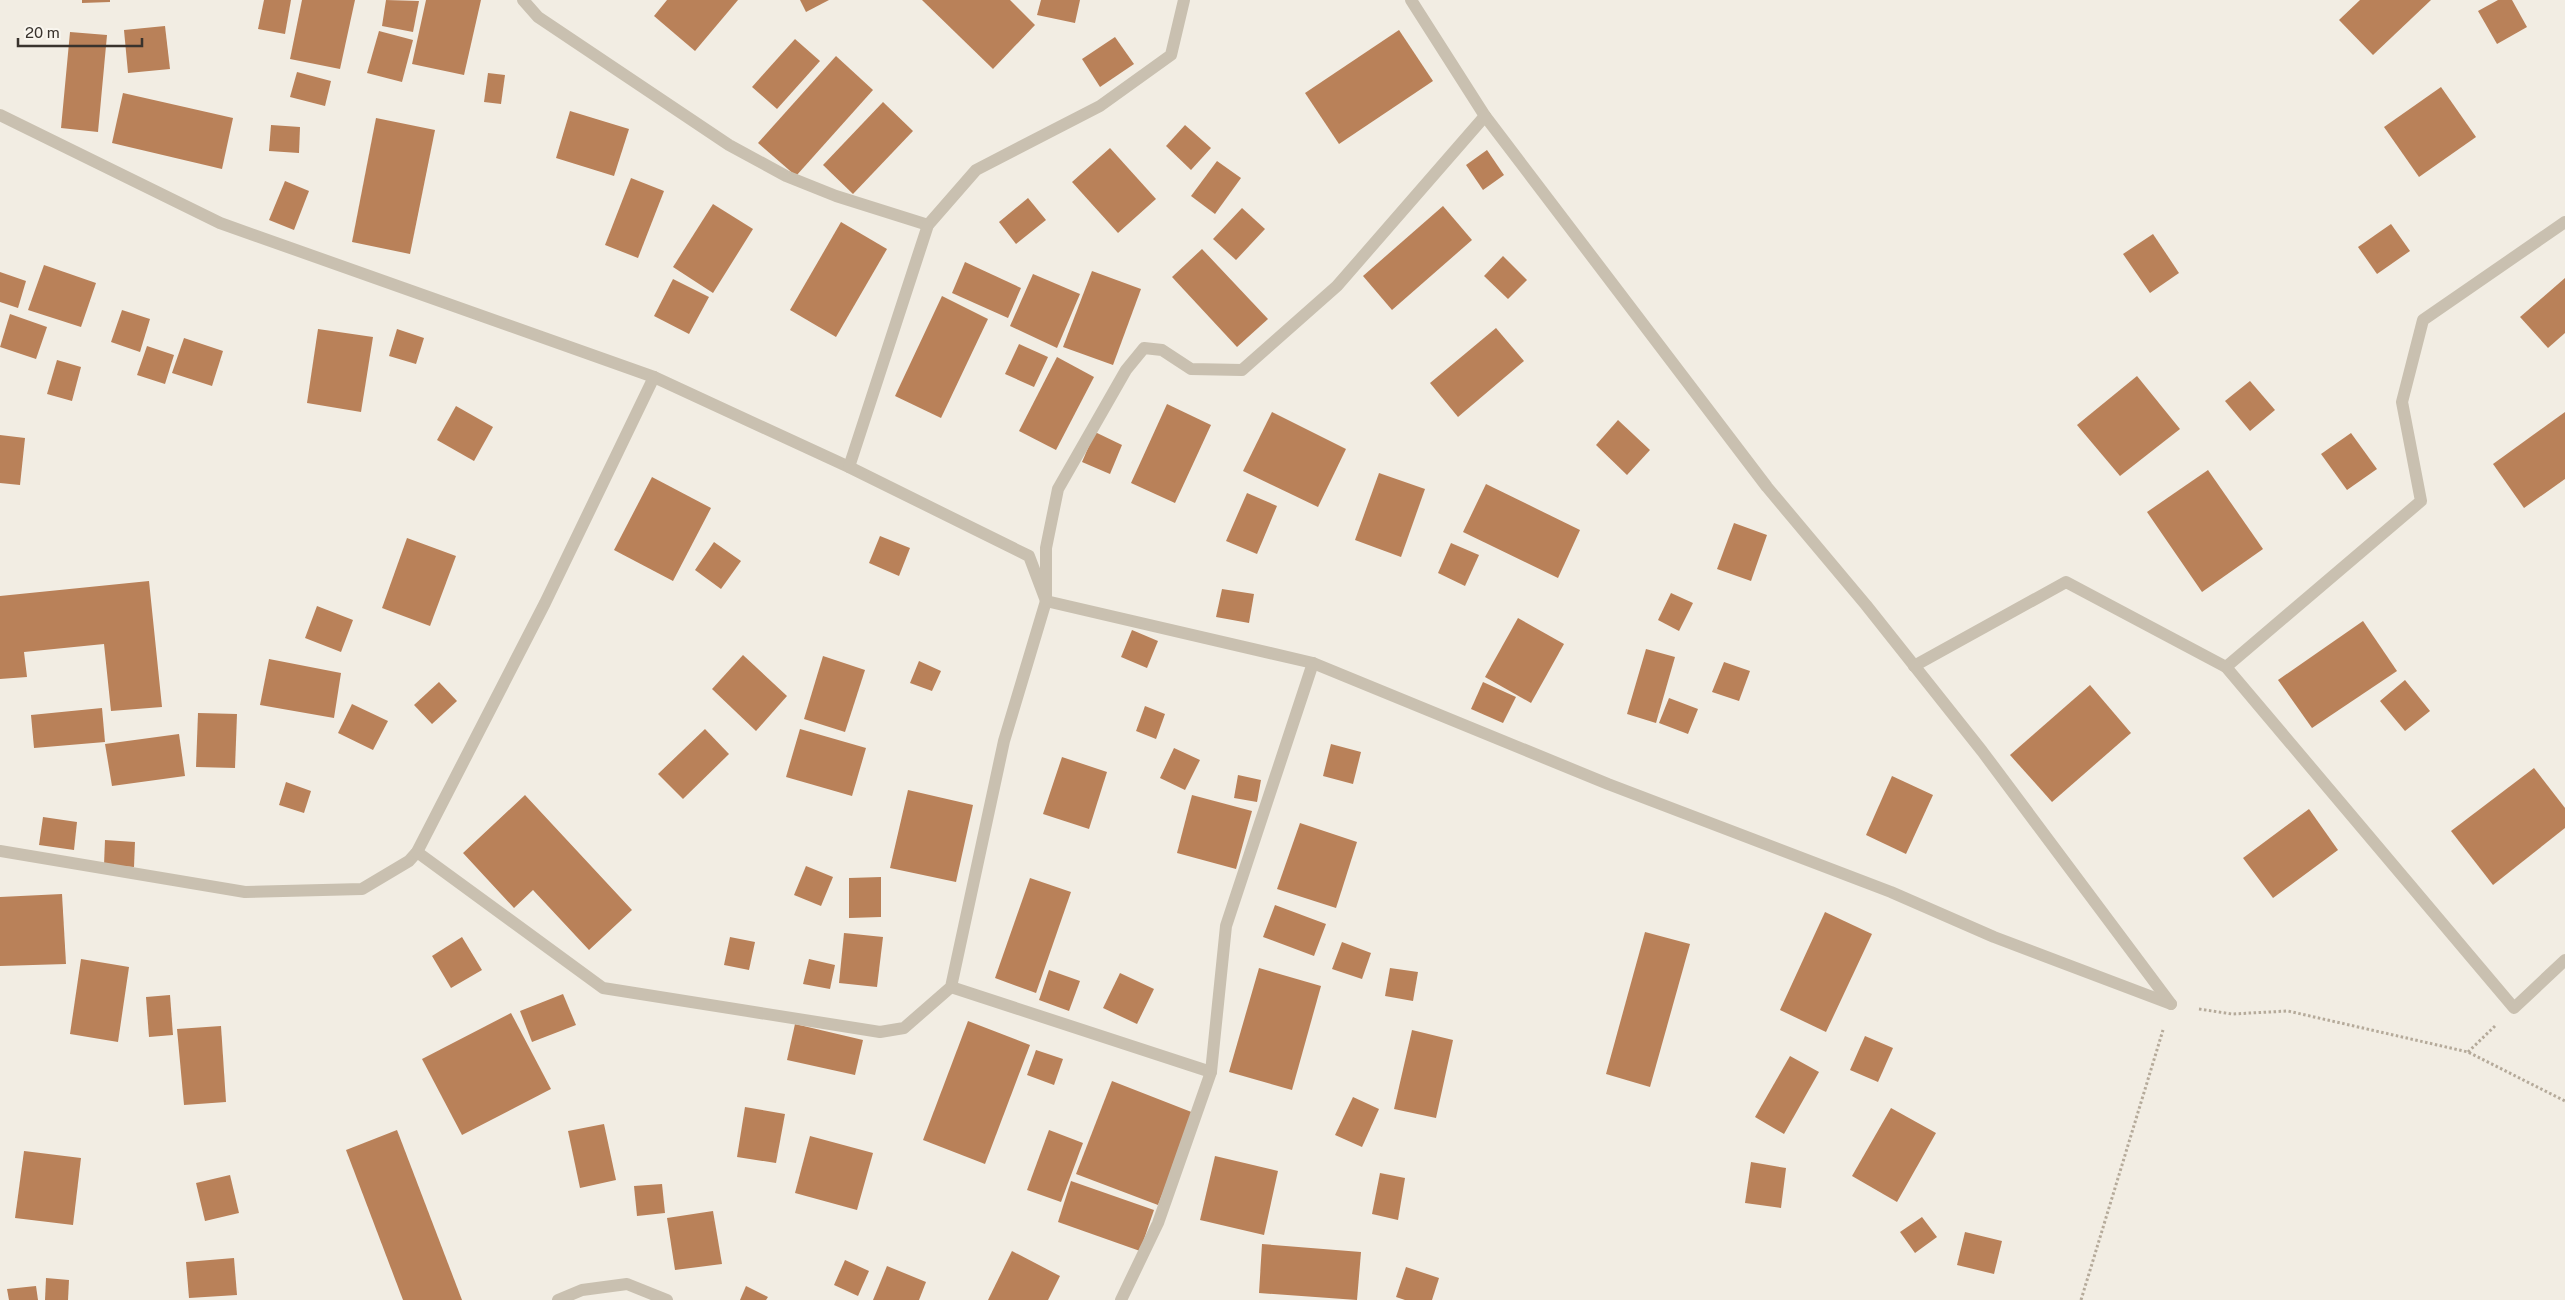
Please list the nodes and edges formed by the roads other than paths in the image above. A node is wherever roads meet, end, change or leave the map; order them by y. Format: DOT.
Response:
graph roads {
  1 [pos="523,0"];
  2 [pos="1184,0"];
  3 [pos="1411,0"];
  4 [pos="0,115"];
  5 [pos="1485,116"];
  6 [pos="2565,222"];
  7 [pos="928,225"];
  8 [pos="654,377"];
  9 [pos="850,467"];
  10 [pos="1046,601"];
  11 [pos="1313,663"];
  12 [pos="1914,666"];
  13 [pos="2226,667"];
  14 [pos="0,851"];
  15 [pos="417,852"];
  16 [pos="2565,960"];
  17 [pos="951,987"];
  18 [pos="1211,1072"];
  19 [pos="558,1300"];
  20 [pos="667,1300"];
  21 [pos="1121,1300"];
  1 -- 7 [label="street"];
  2 -- 7 [label="street"];
  3 -- 5 [label="street"];
  4 -- 8 [label="street"];
  5 -- 10 [label="street"];
  5 -- 12 [label="street"];
  6 -- 13 [label="street"];
  7 -- 9 [label="street"];
  8 -- 9 [label="street"];
  8 -- 15 [label="street"];
  9 -- 10 [label="street"];
  10 -- 11 [label="street"];
  10 -- 17 [label="street"];
  11 -- 12 [label="street"];
  11 -- 18 [label="street"];
  12 -- 13 [label="street"];
  13 -- 16 [label="street"];
  14 -- 15 [label="street"];
  15 -- 17 [label="street"];
  17 -- 18 [label="street"];
  18 -- 21 [label="street"];
  19 -- 20 [label="street"];
}
